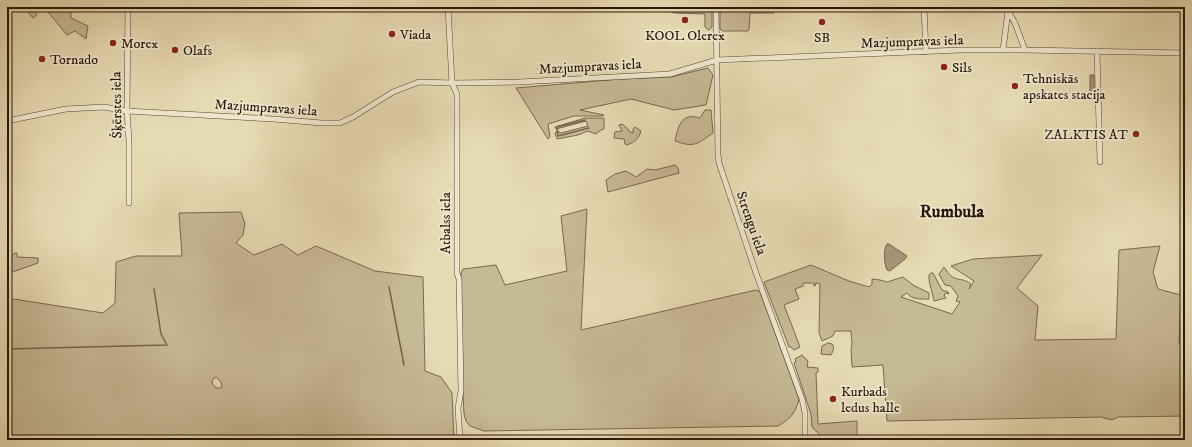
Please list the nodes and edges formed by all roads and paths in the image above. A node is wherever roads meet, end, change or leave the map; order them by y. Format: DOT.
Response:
graph roads {
  1 [pos="128,7"];
  2 [pos="448,7"];
  3 [pos="716,7"];
  4 [pos="924,7"];
  5 [pos="1008,9"];
  6 [pos="1004,50"];
  7 [pos="1025,50"];
  8 [pos="1097,51"];
  9 [pos="926,52"];
  10 [pos="1185,53"];
  11 [pos="717,60"];
  12 [pos="452,83"];
  13 [pos="127,111"];
  14 [pos="7,121"];
  15 [pos="1100,162"];
  16 [pos="130,203"];
  17 [pos="460,440"];
  18 [pos="805,440"];
  1 -- 13 [label="street, Šķērstes iela"];
  2 -- 12 [label="street, Atbalss iela"];
  3 -- 11 [label="street, Strengu iela"];
  4 -- 9 [label="street"];
  5 -- 6 [label="street"];
  5 -- 7 [label="street"];
  6 -- 7 [label="street, Mazjumpravas iela"];
  6 -- 9 [label="street, Mazjumpravas iela"];
  7 -- 8 [label="street, Mazjumpravas iela"];
  8 -- 10 [label="street, Mazjumpravas iela"];
  8 -- 15 [label="street"];
  9 -- 11 [label="street, Mazjumpravas iela"];
  11 -- 12 [label="street, Mazjumpravas iela"];
  11 -- 18 [label="street, Strengu iela"];
  12 -- 13 [label="street, Mazjumpravas iela"];
  12 -- 17 [label="street, Atbalss iela"];
  13 -- 14 [label="street, Mazjumpravas iela"];
  13 -- 16 [label="street, Šķērstes iela"];
}
